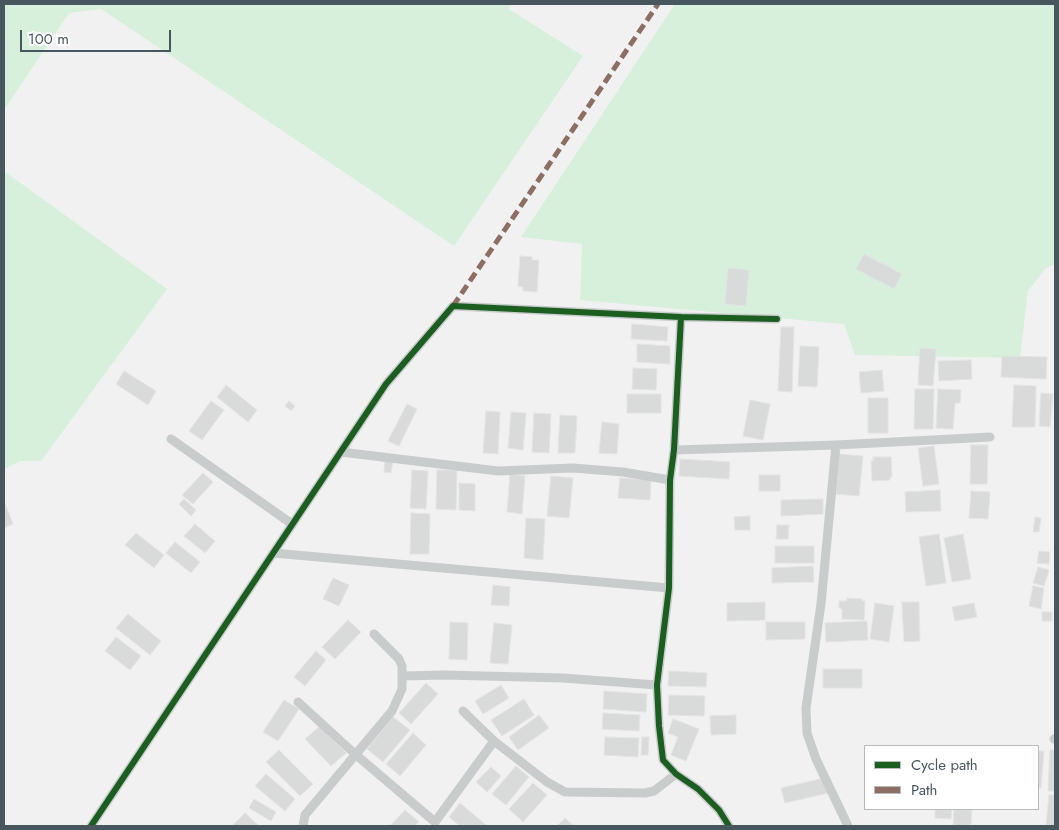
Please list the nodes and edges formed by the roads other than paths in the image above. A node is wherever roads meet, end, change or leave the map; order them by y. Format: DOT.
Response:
graph roads {
  1 [pos="681,317"];
  2 [pos="777,319"];
  3 [pos="990,437"];
  4 [pos="171,439"];
  5 [pos="836,445"];
  6 [pos="674,450"];
  7 [pos="341,452"];
  8 [pos="670,480"];
  9 [pos="292,524"];
  10 [pos="273,553"];
  11 [pos="669,588"];
  12 [pos="374,634"];
  13 [pos="403,676"];
  14 [pos="657,685"];
  15 [pos="298,702"];
  16 [pos="463,711"];
  17 [pos="494,741"];
  18 [pos="354,754"];
  19 [pos="676,774"];
  20 [pos="438,824"];
  21 [pos="91,826"];
  22 [pos="303,826"];
  23 [pos="729,826"];
  24 [pos="848,826"];
  1 -- 2 [label="street"];
  1 -- 6 [label="street"];
  1 -- 7 [label="street"];
  3 -- 5 [label="street"];
  4 -- 9 [label="street"];
  5 -- 6 [label="street"];
  5 -- 24 [label="street"];
  6 -- 8 [label="street"];
  7 -- 8 [label="street"];
  7 -- 9 [label="street"];
  8 -- 11 [label="street"];
  9 -- 10 [label="street"];
  10 -- 11 [label="street"];
  10 -- 21 [label="street"];
  11 -- 14 [label="street"];
  12 -- 13 [label="street"];
  13 -- 14 [label="street"];
  13 -- 18 [label="street"];
  14 -- 19 [label="street"];
  15 -- 18 [label="street"];
  16 -- 17 [label="street"];
  17 -- 19 [label="street"];
  17 -- 20 [label="street"];
  18 -- 20 [label="street"];
  18 -- 22 [label="street"];
  19 -- 23 [label="street"];
}
